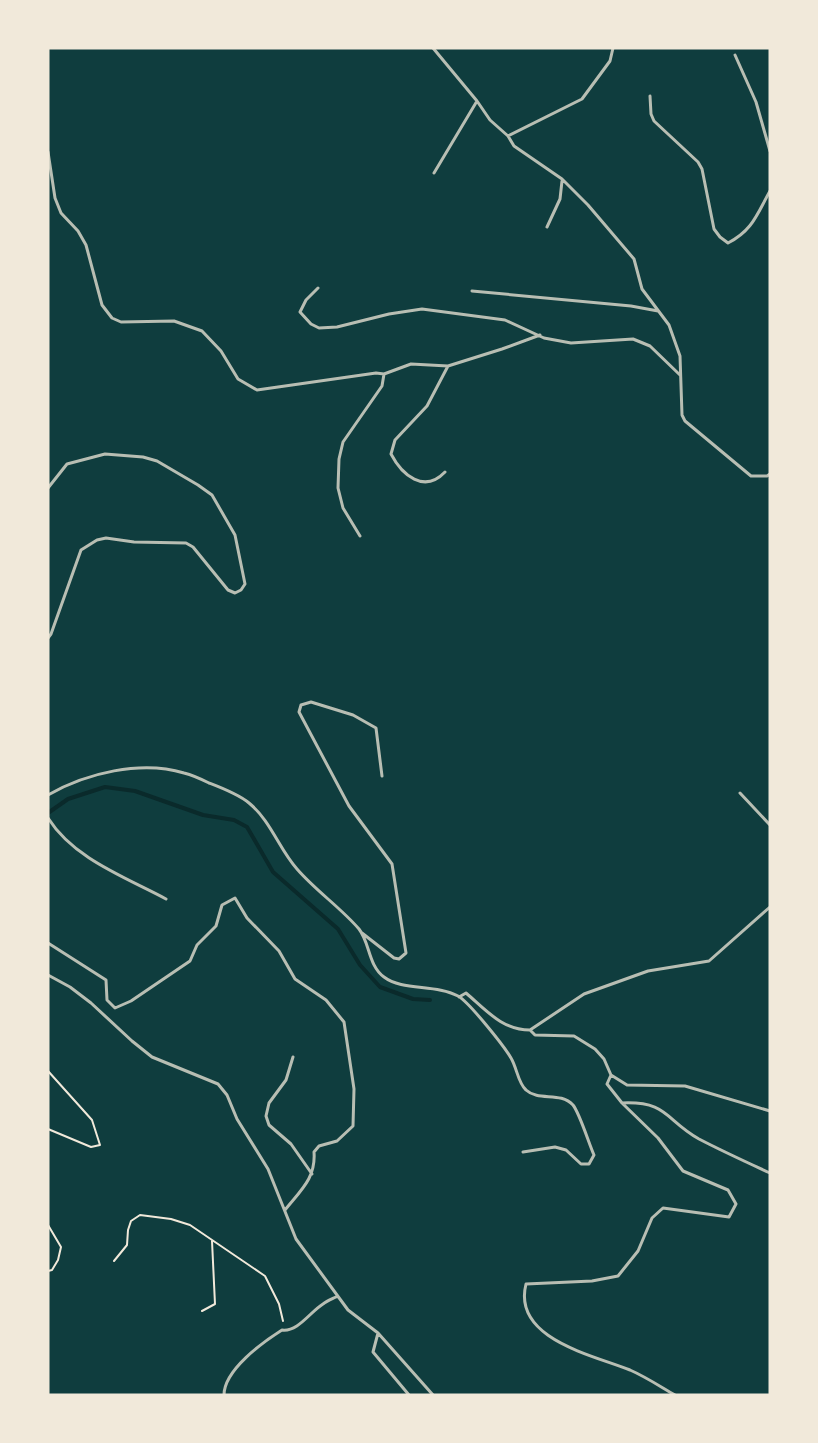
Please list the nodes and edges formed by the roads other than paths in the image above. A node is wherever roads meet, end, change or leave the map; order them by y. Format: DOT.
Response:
graph roads {
  1 [pos="433,48"];
  2 [pos="613,48"];
  3 [pos="735,55"];
  4 [pos="650,96"];
  5 [pos="477,101"];
  6 [pos="508,136"];
  7 [pos="770,151"];
  8 [pos="48,153"];
  9 [pos="434,173"];
  10 [pos="562,179"];
  11 [pos="770,190"];
  12 [pos="547,227"];
  13 [pos="318,288"];
  14 [pos="472,291"];
  15 [pos="658,311"];
  16 [pos="540,335"];
  17 [pos="448,366"];
  18 [pos="384,375"];
  19 [pos="682,376"];
  20 [pos="445,472"];
  21 [pos="770,474"];
  22 [pos="48,488"];
  23 [pos="360,536"];
  24 [pos="48,639"];
  25 [pos="382,776"];
  26 [pos="740,793"];
  27 [pos="48,795"];
  28 [pos="48,818"];
  29 [pos="770,825"];
  30 [pos="166,898"];
  31 [pos="770,907"];
  32 [pos="361,932"];
  33 [pos="48,943"];
  34 [pos="48,975"];
  35 [pos="459,997"];
  36 [pos="530,1030"];
  37 [pos="293,1057"];
  38 [pos="611,1075"];
  39 [pos="622,1103"];
  40 [pos="770,1111"];
  41 [pos="523,1152"];
  42 [pos="770,1173"];
  43 [pos="312,1174"];
  44 [pos="285,1210"];
  45 [pos="336,1297"];
  46 [pos="378,1333"];
  47 [pos="224,1395"];
  48 [pos="409,1395"];
  49 [pos="433,1395"];
  50 [pos="675,1395"];
  1 -- 5 [label="lane"];
  2 -- 6 [label="lane"];
  3 -- 7 [label="lane"];
  4 -- 11 [label="lane"];
  5 -- 6 [label="lane"];
  5 -- 9 [label="lane"];
  6 -- 10 [label="lane"];
  8 -- 18 [label="lane"];
  10 -- 12 [label="lane"];
  10 -- 15 [label="lane"];
  13 -- 16 [label="lane"];
  14 -- 15 [label="lane"];
  15 -- 19 [label="lane"];
  16 -- 17 [label="lane"];
  16 -- 19 [label="lane"];
  17 -- 18 [label="lane"];
  17 -- 20 [label="lane"];
  18 -- 23 [label="lane"];
  19 -- 21 [label="lane"];
  22 -- 24 [label="lane"];
  25 -- 32 [label="lane"];
  26 -- 29 [label="lane"];
  27 -- 32 [label="lane"];
  28 -- 30 [label="lane"];
  31 -- 36 [label="lane"];
  32 -- 35 [label="lane"];
  33 -- 43 [label="lane"];
  34 -- 44 [label="lane"];
  35 -- 36 [label="lane"];
  35 -- 41 [label="lane"];
  36 -- 38 [label="lane"];
  37 -- 43 [label="lane"];
  38 -- 39 [label="lane"];
  38 -- 40 [label="lane"];
  39 -- 42 [label="lane"];
  39 -- 50 [label="lane"];
  43 -- 44 [label="lane"];
  44 -- 45 [label="lane"];
  45 -- 46 [label="lane"];
  45 -- 47 [label="lane"];
  46 -- 48 [label="lane"];
  46 -- 49 [label="lane"];
}
